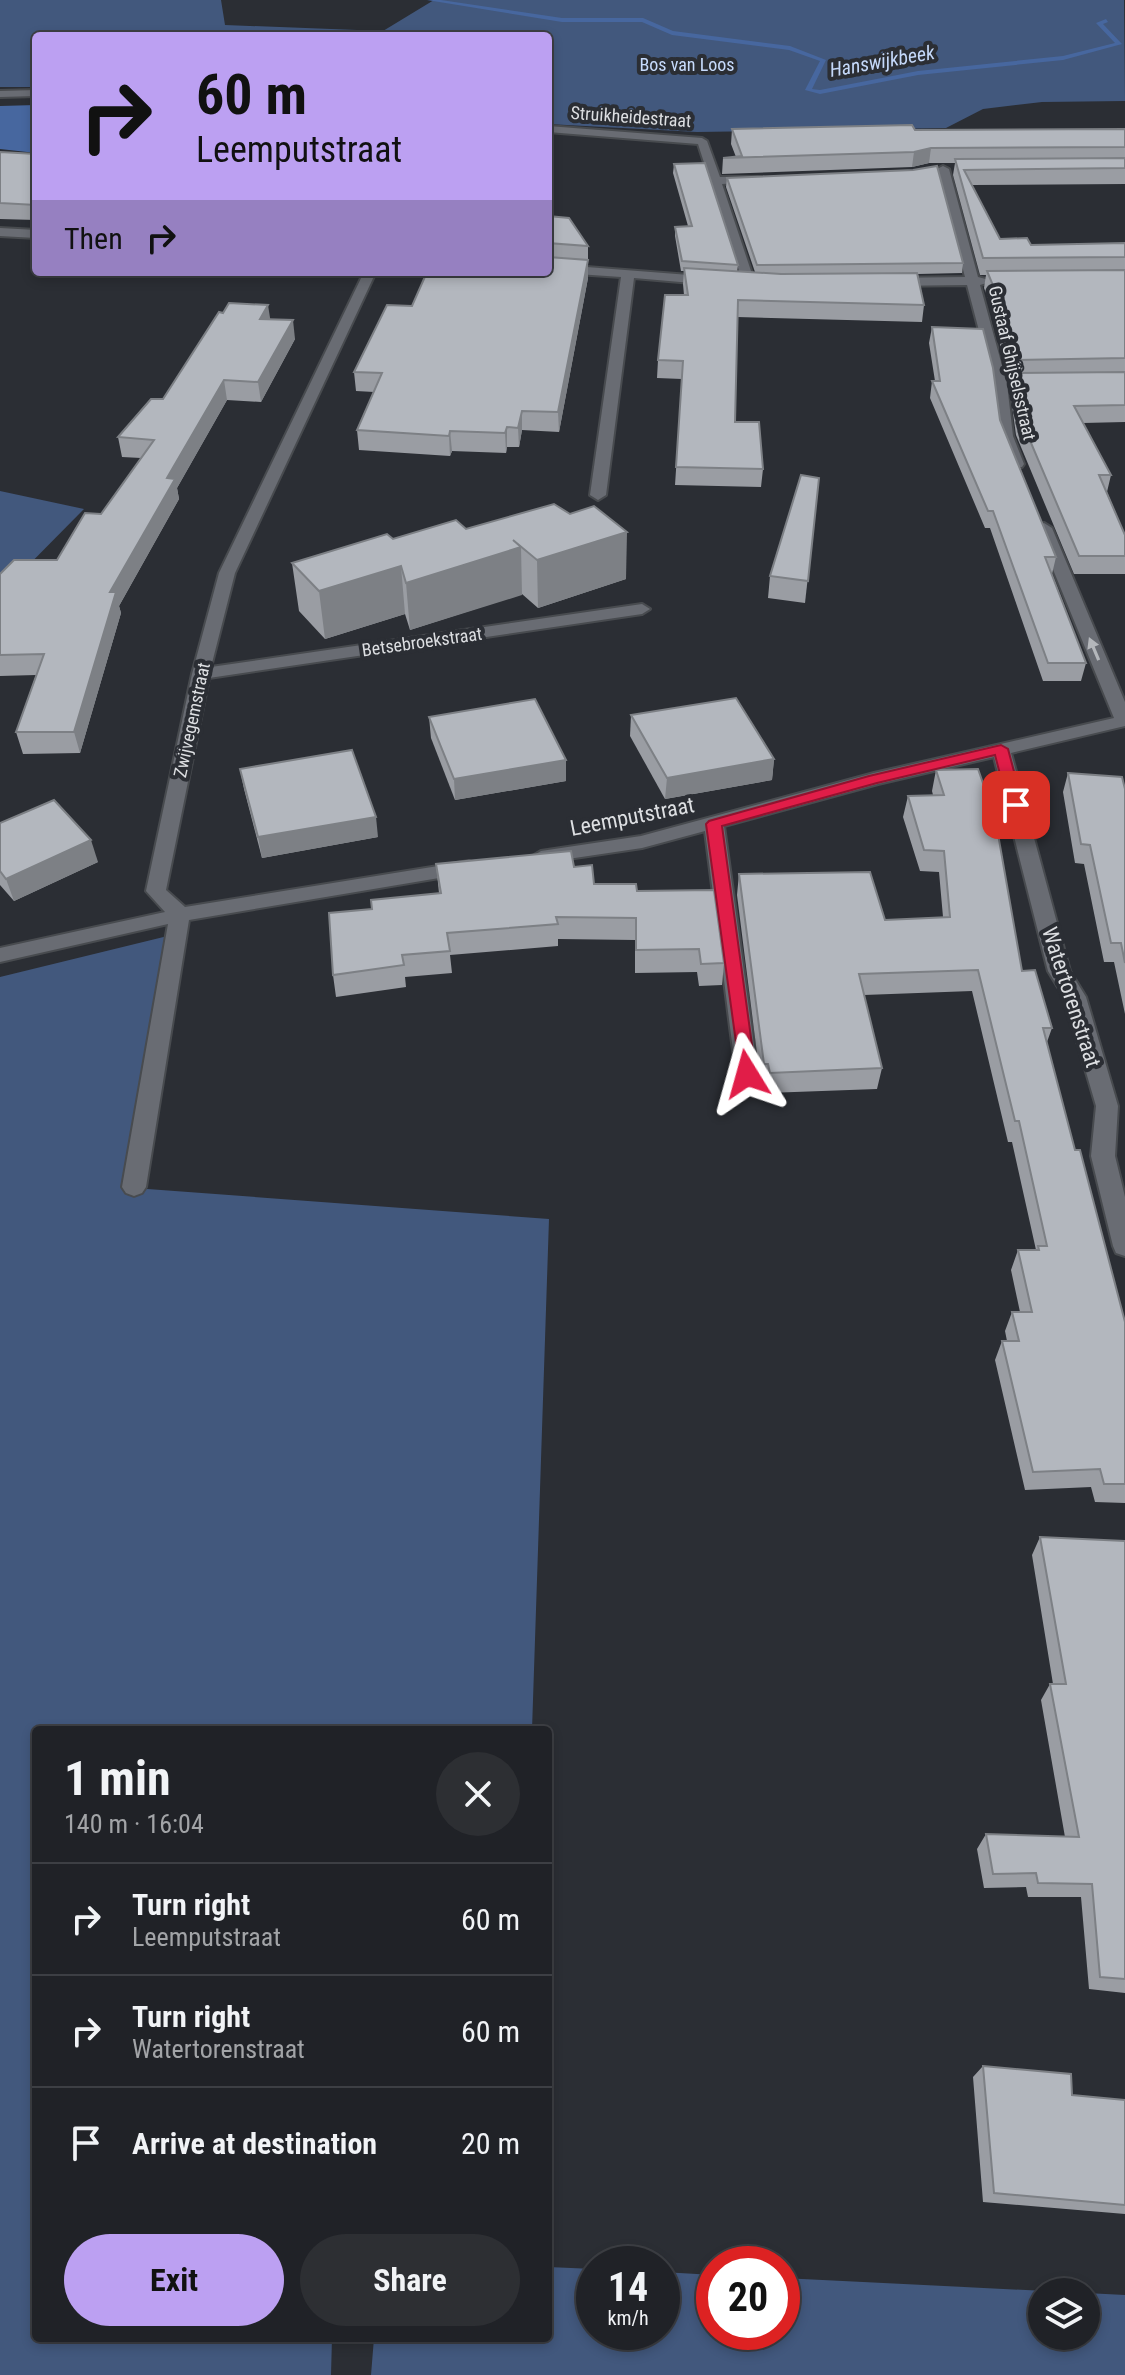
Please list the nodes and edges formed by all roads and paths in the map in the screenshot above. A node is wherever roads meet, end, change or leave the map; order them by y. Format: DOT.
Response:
graph roads {
  1 [pos="32,93"];
  2 [pos="0,94"];
  3 [pos="552,129"];
  4 [pos="929,169"];
  5 [pos="943,169"];
  6 [pos="958,169"];
  7 [pos="777,178"];
  8 [pos="717,181"];
  9 [pos="0,232"];
  10 [pos="32,234"];
  11 [pos="552,268"];
  12 [pos="628,275"];
  13 [pos="368,276"];
  14 [pos="972,281"];
  15 [pos="1002,281"];
  16 [pos="876,282"];
  17 [pos="749,283"];
  18 [pos="764,283"];
  19 [pos="1024,479"];
  20 [pos="598,495"];
  21 [pos="1035,508"];
  22 [pos="642,609"];
  23 [pos="201,674"];
  24 [pos="1124,721"];
  25 [pos="1001,749"];
  26 [pos="714,824"];
  27 [pos="515,860"];
  28 [pos="487,864"];
  29 [pos="180,915"];
  30 [pos="0,955"];
  31 [pos="747,1074"];
  32 [pos="134,1187"];
  33 [pos="1125,1246"];
  1 -- 2 [label="street"];
  3 -- 8 [label="street, Struikheidestraat"];
  4 -- 5 [label="street"];
  5 -- 6 [label="street"];
  5 -- 14 [label="street, Gustaaf Ghijselsstraat"];
  7 -- 8 [label="street"];
  8 -- 17 [label="street"];
  9 -- 10 [label="street"];
  11 -- 12 [label="street"];
  12 -- 17 [label="street"];
  12 -- 20 [label="street"];
  13 -- 23 [label="street, Zwijvegemstraat"];
  14 -- 15 [label="street"];
  14 -- 16 [label="street"];
  14 -- 19 [label="street, Gustaaf Ghijselsstraat"];
  17 -- 18 [label="street"];
  24 -- 21 [label="street, one-way"];
  22 -- 23 [label="street, Betsebroekstraat"];
  23 -- 29 [label="street, Zwijvegemstraat"];
  24 -- 25 [label="street, Leemputstraat"];
  25 -- 26 [label="street, Leemputstraat"];
  25 -- 33 [label="street, Watertorenstraat"];
  26 -- 27 [label="street, Leemputstraat"];
  26 -- 31 [label="street"];
  28 -- 29 [label="street"];
  29 -- 30 [label="street"];
  29 -- 32 [label="street"];
}
